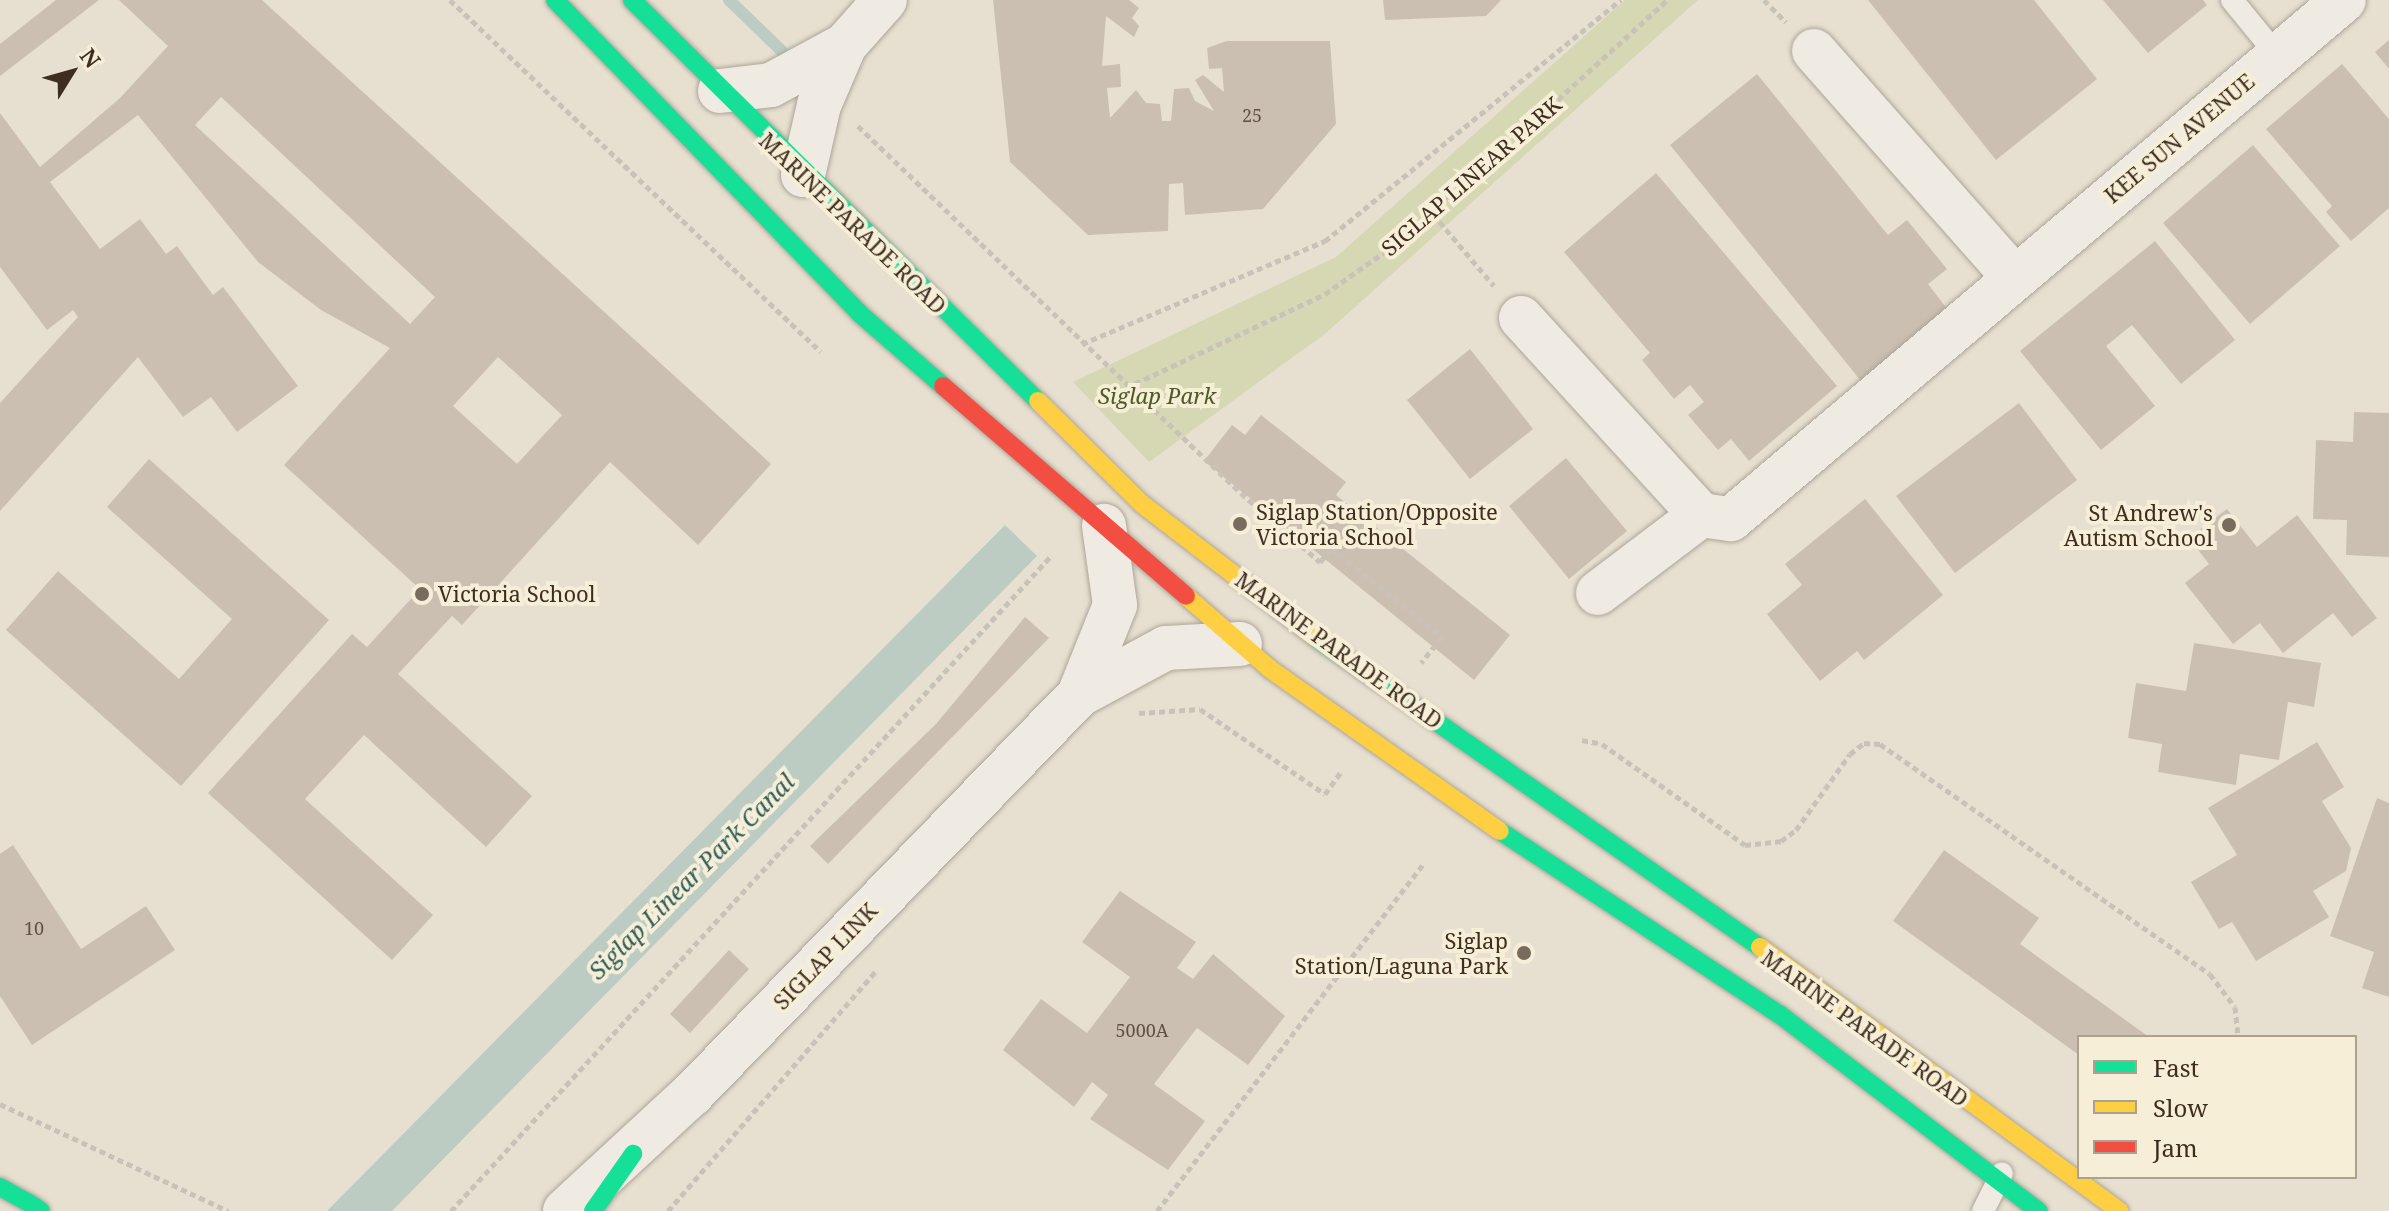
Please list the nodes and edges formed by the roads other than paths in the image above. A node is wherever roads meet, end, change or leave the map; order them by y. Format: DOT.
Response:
graph roads {
  1 [pos="555,0"];
  2 [pos="632,0"];
  3 [pos="885,0"];
  4 [pos="2232,0"];
  5 [pos="2343,0"];
  6 [pos="845,45"];
  7 [pos="1814,51"];
  8 [pos="2277,55"];
  9 [pos="720,91"];
  10 [pos="803,175"];
  11 [pos="2014,277"];
  12 [pos="1521,318"];
  13 [pos="1701,515"];
  14 [pos="1104,526"];
  15 [pos="1598,593"];
  16 [pos="1240,644"];
  17 [pos="1079,695"];
  18 [pos="2021,1144"];
  19 [pos="633,1154"];
  20 [pos="2067,1177"];
  21 [pos="1998,1179"];
  22 [pos="565,1211"];
  23 [pos="593,1211"];
  24 [pos="1983,1211"];
  25 [pos="2040,1211"];
  26 [pos="2120,1211"];
  1 -- 14 [label="main road, MARINE PARADE ROAD"];
  2 -- 9 [label="main road, MARINE PARADE ROAD"];
  3 -- 6 [label="street"];
  4 -- 8 [label="lane"];
  5 -- 8 [label="street, KEE SUN AVENUE"];
  6 -- 9 [label="street"];
  6 -- 10 [label="street"];
  7 -- 11 [label="street"];
  8 -- 11 [label="street, KEE SUN AVENUE"];
  9 -- 10 [label="main road, MARINE PARADE ROAD"];
  10 -- 18 [label="main road, MARINE PARADE ROAD"];
  11 -- 13 [label="street, KEE SUN AVENUE"];
  12 -- 13 [label="street"];
  13 -- 15 [label="street"];
  14 -- 16 [label="main road, MARINE PARADE ROAD"];
  14 -- 17 [label="street, SIGLAP LINK"];
  16 -- 17 [label="street, SIGLAP LINK"];
  16 -- 21 [label="main road, MARINE PARADE ROAD"];
  17 -- 19 [label="street, SIGLAP LINK"];
  18 -- 20 [label="main road, MARINE PARADE ROAD"];
  18 -- 21 [label="lane"];
  19 -- 22 [label="street, SIGLAP LINK"];
  19 -- 23 [label="main road"];
  20 -- 25 [label="lane"];
  20 -- 26 [label="main road, MARINE PARADE ROAD"];
  21 -- 24 [label="lane"];
  21 -- 25 [label="main road, MARINE PARADE ROAD"];
}
